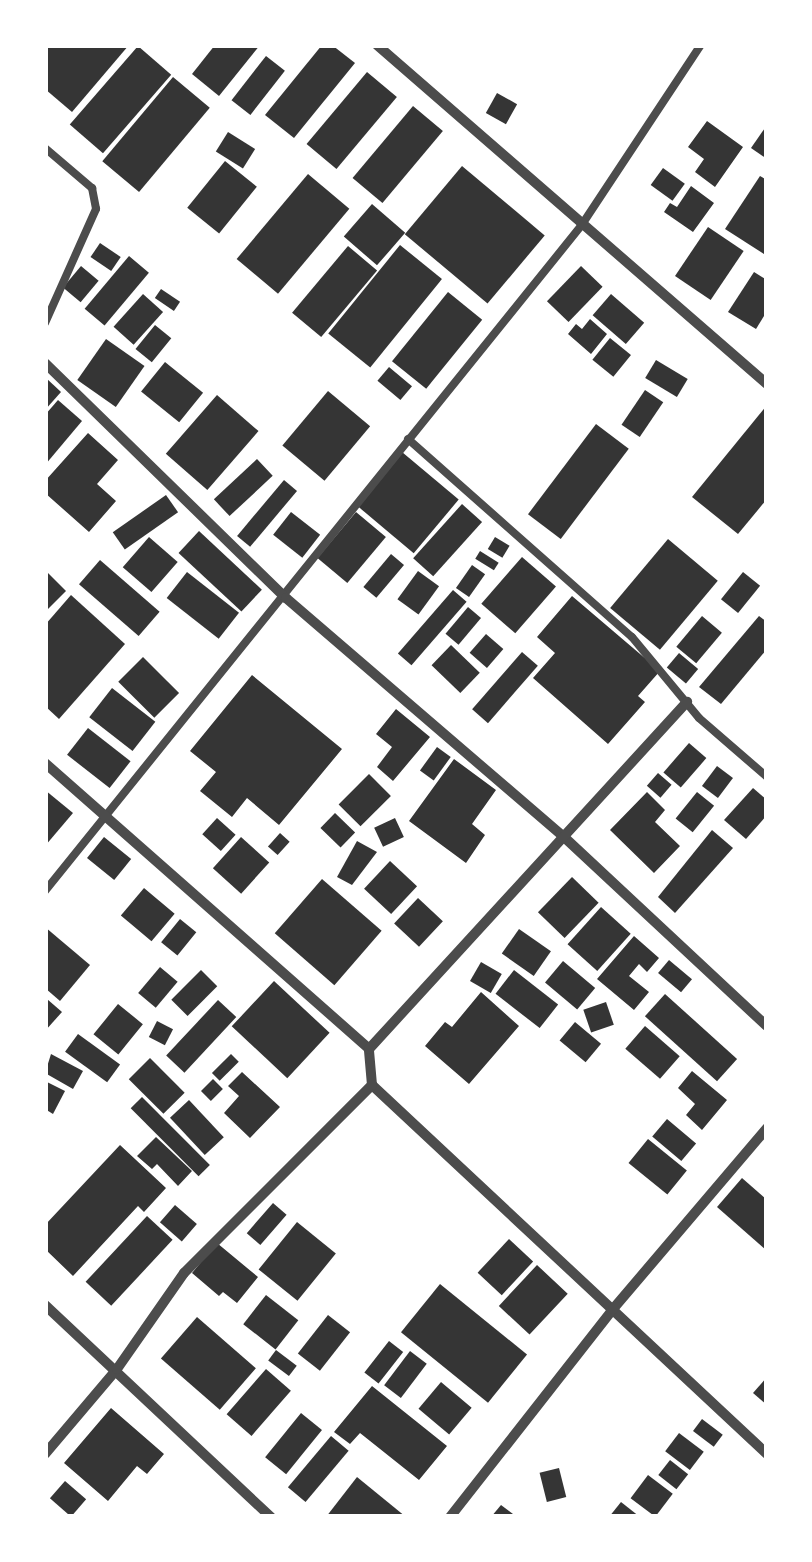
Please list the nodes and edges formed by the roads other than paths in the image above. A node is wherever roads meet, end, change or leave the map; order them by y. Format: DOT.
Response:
graph roads {
  1 [pos="377,45"];
  2 [pos="701,45"];
  3 [pos="45,148"];
  4 [pos="581,226"];
  5 [pos="45,323"];
  6 [pos="45,364"];
  7 [pos="767,384"];
  8 [pos="408,440"];
  9 [pos="286,598"];
  10 [pos="687,702"];
  11 [pos="45,764"];
  12 [pos="767,776"];
  13 [pos="104,816"];
  14 [pos="564,836"];
  15 [pos="45,891"];
  16 [pos="767,1026"];
  17 [pos="369,1049"];
  18 [pos="372,1085"];
  19 [pos="767,1128"];
  20 [pos="45,1304"];
  21 [pos="614,1310"];
  22 [pos="116,1370"];
  23 [pos="45,1454"];
  24 [pos="767,1454"];
  25 [pos="271,1517"];
  26 [pos="450,1517"];
  1 -- 4 [label="street"];
  2 -- 4 [label="lane"];
  3 -- 5 [label="lane"];
  4 -- 7 [label="street"];
  4 -- 8 [label="lane"];
  6 -- 9 [label="street"];
  8 -- 9 [label="lane"];
  8 -- 10 [label="lane"];
  9 -- 13 [label="lane"];
  9 -- 14 [label="street"];
  10 -- 12 [label="lane"];
  10 -- 14 [label="street"];
  11 -- 13 [label="street"];
  13 -- 15 [label="lane"];
  13 -- 17 [label="street"];
  14 -- 16 [label="street"];
  14 -- 17 [label="street"];
  17 -- 18 [label="street"];
  18 -- 21 [label="street"];
  18 -- 22 [label="street"];
  19 -- 21 [label="street"];
  20 -- 22 [label="street"];
  21 -- 24 [label="street"];
  21 -- 26 [label="street"];
  22 -- 23 [label="street"];
  22 -- 25 [label="street"];
}
